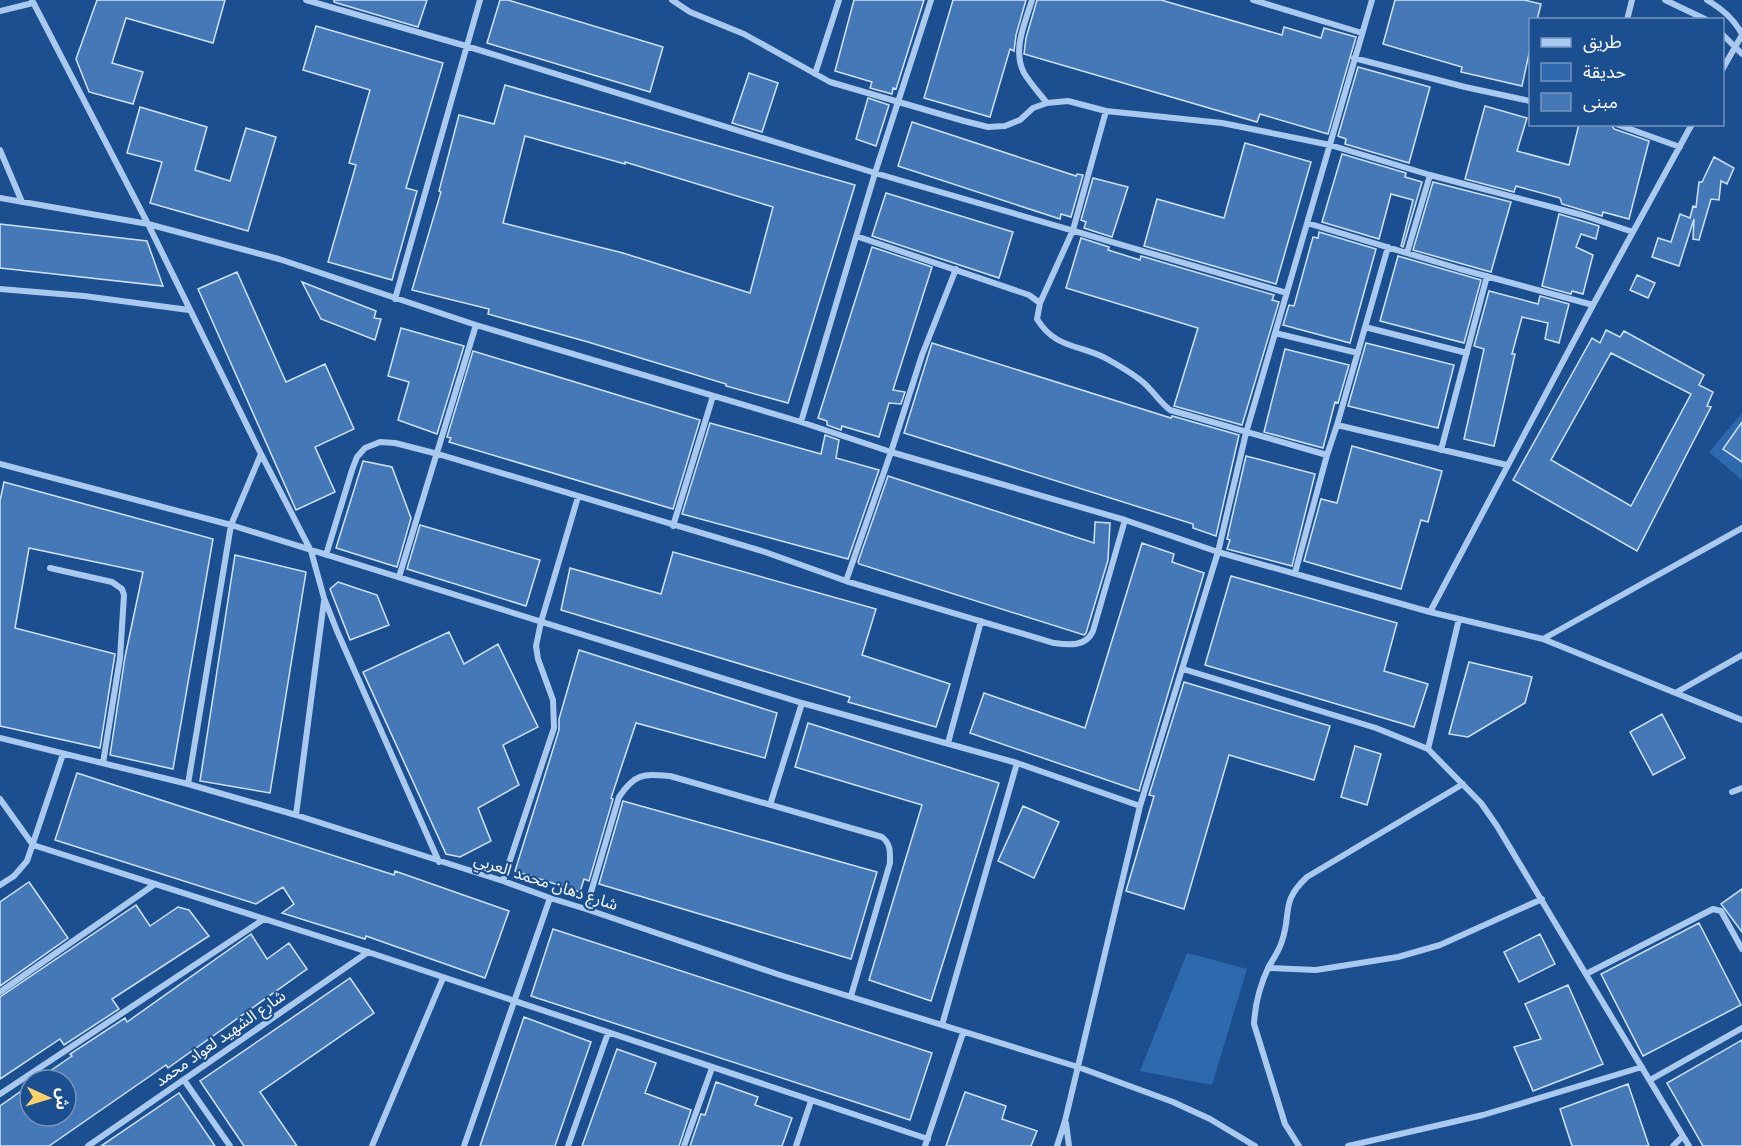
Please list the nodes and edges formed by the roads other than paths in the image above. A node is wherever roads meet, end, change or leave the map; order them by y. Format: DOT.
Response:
graph roads {
  1 [pos="306,0"];
  2 [pos="480,0"];
  3 [pos="672,0"];
  4 [pos="839,0"];
  5 [pos="931,0"];
  6 [pos="1032,0"];
  7 [pos="1253,0"];
  8 [pos="1372,0"];
  9 [pos="1632,0"];
  10 [pos="1665,0"];
  11 [pos="1707,0"];
  12 [pos="32,1"];
  13 [pos="0,11"];
  14 [pos="1628,18"];
  15 [pos="1703,18"];
  16 [pos="1362,33"];
  17 [pos="1742,35"];
  18 [pos="1724,36"];
  19 [pos="466,46"];
  20 [pos="1735,47"];
  21 [pos="1742,54"];
  22 [pos="1354,58"];
  23 [pos="1724,66"];
  24 [pos="815,74"];
  25 [pos="898,101"];
  26 [pos="1529,101"];
  27 [pos="1047,103"];
  28 [pos="1106,111"];
  29 [pos="1622,126"];
  30 [pos="1691,126"];
  31 [pos="1330,145"];
  32 [pos="1680,147"];
  33 [pos="0,150"];
  34 [pos="875,173"];
  35 [pos="1430,175"];
  36 [pos="0,198"];
  37 [pos="22,202"];
  38 [pos="1307,223"];
  39 [pos="148,224"];
  40 [pos="1073,230"];
  41 [pos="1633,232"];
  42 [pos="856,236"];
  43 [pos="1388,247"];
  44 [pos="1407,253"];
  45 [pos="956,269"];
  46 [pos="1487,276"];
  47 [pos="0,289"];
  48 [pos="1287,293"];
  49 [pos="395,299"];
  50 [pos="1040,303"];
  51 [pos="1593,305"];
  52 [pos="189,310"];
  53 [pos="476,325"];
  54 [pos="1365,327"];
  55 [pos="1275,333"];
  56 [pos="1358,352"];
  57 [pos="1467,353"];
  58 [pos="713,396"];
  59 [pos="801,422"];
  60 [pos="1337,425"];
  61 [pos="1246,433"];
  62 [pos="1441,450"];
  63 [pos="891,452"];
  64 [pos="261,454"];
  65 [pos="438,454"];
  66 [pos="1327,455"];
  67 [pos="0,464"];
  68 [pos="1507,465"];
  69 [pos="578,497"];
  70 [pos="1125,520"];
  71 [pos="231,525"];
  72 [pos="673,526"];
  73 [pos="1742,528"];
  74 [pos="311,551"];
  75 [pos="1218,552"];
  76 [pos="326,555"];
  77 [pos="50,568"];
  78 [pos="1295,573"];
  79 [pos="399,577"];
  80 [pos="846,581"];
  81 [pos="324,598"];
  82 [pos="1430,612"];
  83 [pos="1459,619"];
  84 [pos="981,621"];
  85 [pos="541,622"];
  86 [pos="1542,639"];
  87 [pos="1742,655"];
  88 [pos="1183,669"];
  89 [pos="1677,692"];
  90 [pos="802,703"];
  91 [pos="1742,720"];
  92 [pos="0,738"];
  93 [pos="948,743"];
  94 [pos="1428,749"];
  95 [pos="63,754"];
  96 [pos="103,763"];
  97 [pos="1017,763"];
  98 [pos="188,784"];
  99 [pos="1463,784"];
  100 [pos="1742,788"];
  101 [pos="1732,792"];
  102 [pos="0,799"];
  103 [pos="770,805"];
  104 [pos="1140,806"];
  105 [pos="296,815"];
  106 [pos="33,844"];
  107 [pos="440,862"];
  108 [pos="503,881"];
  109 [pos="155,884"];
  110 [pos="0,885"];
  111 [pos="549,898"];
  112 [pos="1542,899"];
  113 [pos="586,909"];
  114 [pos="264,919"];
  115 [pos="1741,945"];
  116 [pos="368,952"];
  117 [pos="1268,968"];
  118 [pos="1586,974"];
  119 [pos="443,978"];
  120 [pos="0,992"];
  121 [pos="851,996"];
  122 [pos="513,1001"];
  123 [pos="942,1025"];
  124 [pos="1742,1028"];
  125 [pos="608,1033"];
  126 [pos="963,1033"];
  127 [pos="1078,1067"];
  128 [pos="1642,1067"];
  129 [pos="712,1068"];
  130 [pos="184,1080"];
  131 [pos="1650,1080"];
  132 [pos="0,1094"];
  133 [pos="811,1101"];
  134 [pos="1065,1121"];
  135 [pos="1683,1136"];
  136 [pos="927,1142"];
  137 [pos="88,1146"];
  138 [pos="230,1146"];
  139 [pos="372,1146"];
  140 [pos="464,1146"];
  141 [pos="568,1146"];
  142 [pos="684,1146"];
  143 [pos="796,1146"];
  144 [pos="1057,1146"];
  145 [pos="1069,1146"];
  146 [pos="1255,1146"];
  147 [pos="1299,1146"];
  148 [pos="1348,1146"];
  149 [pos="1673,1146"];
  150 [pos="1689,1146"];
  1 -- 19 [label="street"];
  2 -- 19 [label="street"];
  3 -- 24 [label="street"];
  4 -- 24 [label="street"];
  5 -- 25 [label="street"];
  6 -- 27 [label="street"];
  7 -- 16 [label="street"];
  8 -- 16 [label="street"];
  9 -- 14 [label="street"];
  10 -- 15 [label="street"];
  11 -- 17 [label="street"];
  12 -- 13 [label="street"];
  12 -- 39 [label="street"];
  16 -- 22 [label="street"];
  17 -- 20 [label="street"];
  18 -- 20 [label="street"];
  19 -- 34 [label="street"];
  19 -- 49 [label="street"];
  20 -- 21 [label="street"];
  20 -- 23 [label="street"];
  22 -- 26 [label="street"];
  22 -- 31 [label="street"];
  24 -- 25 [label="street"];
  25 -- 27 [label="street"];
  25 -- 34 [label="street"];
  27 -- 28 [label="street"];
  28 -- 31 [label="street"];
  28 -- 40 [label="street"];
  29 -- 32 [label="street"];
  30 -- 32 [label="street"];
  31 -- 35 [label="street"];
  31 -- 38 [label="street"];
  32 -- 41 [label="street"];
  33 -- 37 [label="street"];
  34 -- 40 [label="street"];
  34 -- 42 [label="street"];
  35 -- 41 [label="street"];
  35 -- 44 [label="street"];
  36 -- 37 [label="street"];
  37 -- 39 [label="street"];
  38 -- 43 [label="street"];
  38 -- 48 [label="street"];
  39 -- 49 [label="street"];
  39 -- 52 [label="street"];
  40 -- 48 [label="street"];
  40 -- 50 [label="street"];
  41 -- 51 [label="street"];
  42 -- 45 [label="street"];
  42 -- 59 [label="street"];
  43 -- 44 [label="street"];
  43 -- 54 [label="street"];
  44 -- 46 [label="street"];
  45 -- 50 [label="street"];
  45 -- 63 [label="street"];
  46 -- 51 [label="street"];
  46 -- 57 [label="street"];
  47 -- 52 [label="street"];
  48 -- 55 [label="street"];
  49 -- 53 [label="street"];
  50 -- 61 [label="street"];
  51 -- 68 [label="street"];
  52 -- 64 [label="street"];
  53 -- 58 [label="street"];
  53 -- 65 [label="street"];
  54 -- 56 [label="street"];
  54 -- 57 [label="street"];
  55 -- 56 [label="street"];
  55 -- 61 [label="street"];
  56 -- 60 [label="street"];
  57 -- 62 [label="street"];
  58 -- 59 [label="street"];
  58 -- 72 [label="street"];
  59 -- 63 [label="street"];
  60 -- 62 [label="street"];
  60 -- 66 [label="street"];
  61 -- 66 [label="street"];
  61 -- 75 [label="street"];
  62 -- 68 [label="street"];
  63 -- 70 [label="street"];
  63 -- 80 [label="street"];
  64 -- 71 [label="street"];
  64 -- 74 [label="street"];
  65 -- 69 [label="street"];
  65 -- 76 [label="street"];
  65 -- 79 [label="street"];
  66 -- 78 [label="street"];
  67 -- 71 [label="street"];
  68 -- 82 [label="street"];
  69 -- 72 [label="street"];
  69 -- 85 [label="street"];
  70 -- 75 [label="street"];
  70 -- 84 [label="street"];
  71 -- 74 [label="street"];
  71 -- 98 [label="street"];
  72 -- 80 [label="street"];
  73 -- 86 [label="street"];
  74 -- 76 [label="street"];
  74 -- 81 [label="street"];
  75 -- 78 [label="street"];
  75 -- 88 [label="street"];
  76 -- 79 [label="street"];
  77 -- 96 [label="street"];
  78 -- 82 [label="street"];
  79 -- 85 [label="street"];
  80 -- 84 [label="street"];
  81 -- 105 [label="street"];
  81 -- 107 [label="street"];
  82 -- 83 [label="street"];
  83 -- 86 [label="street"];
  83 -- 94 [label="street"];
  84 -- 93 [label="street"];
  85 -- 90 [label="street"];
  85 -- 108 [label="street"];
  86 -- 89 [label="street"];
  87 -- 89 [label="street"];
  88 -- 94 [label="street"];
  88 -- 104 [label="street"];
  89 -- 91 [label="street"];
  90 -- 93 [label="street"];
  90 -- 103 [label="street"];
  92 -- 95 [label="street, شارع دهان محمد العربي"];
  93 -- 97 [label="street"];
  94 -- 99 [label="street"];
  95 -- 96 [label="street, شارع دهان محمد العربي"];
  95 -- 106 [label="street"];
  96 -- 98 [label="street, شارع دهان محمد العربي"];
  97 -- 104 [label="street"];
  97 -- 123 [label="street"];
  98 -- 105 [label="street, شارع دهان محمد العربي"];
  99 -- 112 [label="street"];
  99 -- 117 [label="street"];
  100 -- 101 [label="street"];
  102 -- 106 [label="street"];
  103 -- 113 [label="street"];
  103 -- 121 [label="street"];
  104 -- 127 [label="street"];
  105 -- 107 [label="street, شارع دهان محمد العربي"];
  106 -- 109 [label="street"];
  106 -- 110 [label="street"];
  107 -- 108 [label="street, شارع دهان محمد العربي"];
  108 -- 111 [label="street, شارع دهان محمد العربي"];
  109 -- 114 [label="street"];
  109 -- 120 [label="street"];
  111 -- 113 [label="street, شارع دهان محمد العربي"];
  111 -- 122 [label="street"];
  112 -- 117 [label="street"];
  112 -- 118 [label="street"];
  113 -- 121 [label="street, شارع دهان محمد العربي"];
  114 -- 116 [label="street"];
  114 -- 132 [label="street"];
  115 -- 118 [label="street"];
  116 -- 119 [label="street"];
  116 -- 130 [label="street, شارع الشهيد لعواد محمد"];
  117 -- 147 [label="street"];
  118 -- 128 [label="street"];
  119 -- 122 [label="street"];
  119 -- 139 [label="street"];
  121 -- 123 [label="street, شارع دهان محمد العربي"];
  122 -- 125 [label="street"];
  122 -- 140 [label="street"];
  123 -- 126 [label="street, شارع دهان محمد العربي"];
  124 -- 131 [label="street"];
  125 -- 129 [label="street"];
  125 -- 141 [label="street"];
  126 -- 127 [label="street, شارع دهان محمد العربي"];
  126 -- 136 [label="street"];
  127 -- 134 [label="street"];
  127 -- 146 [label="street, شارع دهان محمد العربي"];
  128 -- 131 [label="street"];
  128 -- 148 [label="street"];
  129 -- 133 [label="street"];
  129 -- 142 [label="street"];
  130 -- 137 [label="street, شارع الشهيد لعواد محمد"];
  130 -- 138 [label="street"];
  131 -- 135 [label="street"];
  133 -- 136 [label="street"];
  133 -- 143 [label="street"];
  134 -- 144 [label="street"];
  134 -- 145 [label="street"];
  135 -- 149 [label="street"];
  135 -- 150 [label="street"];
}
